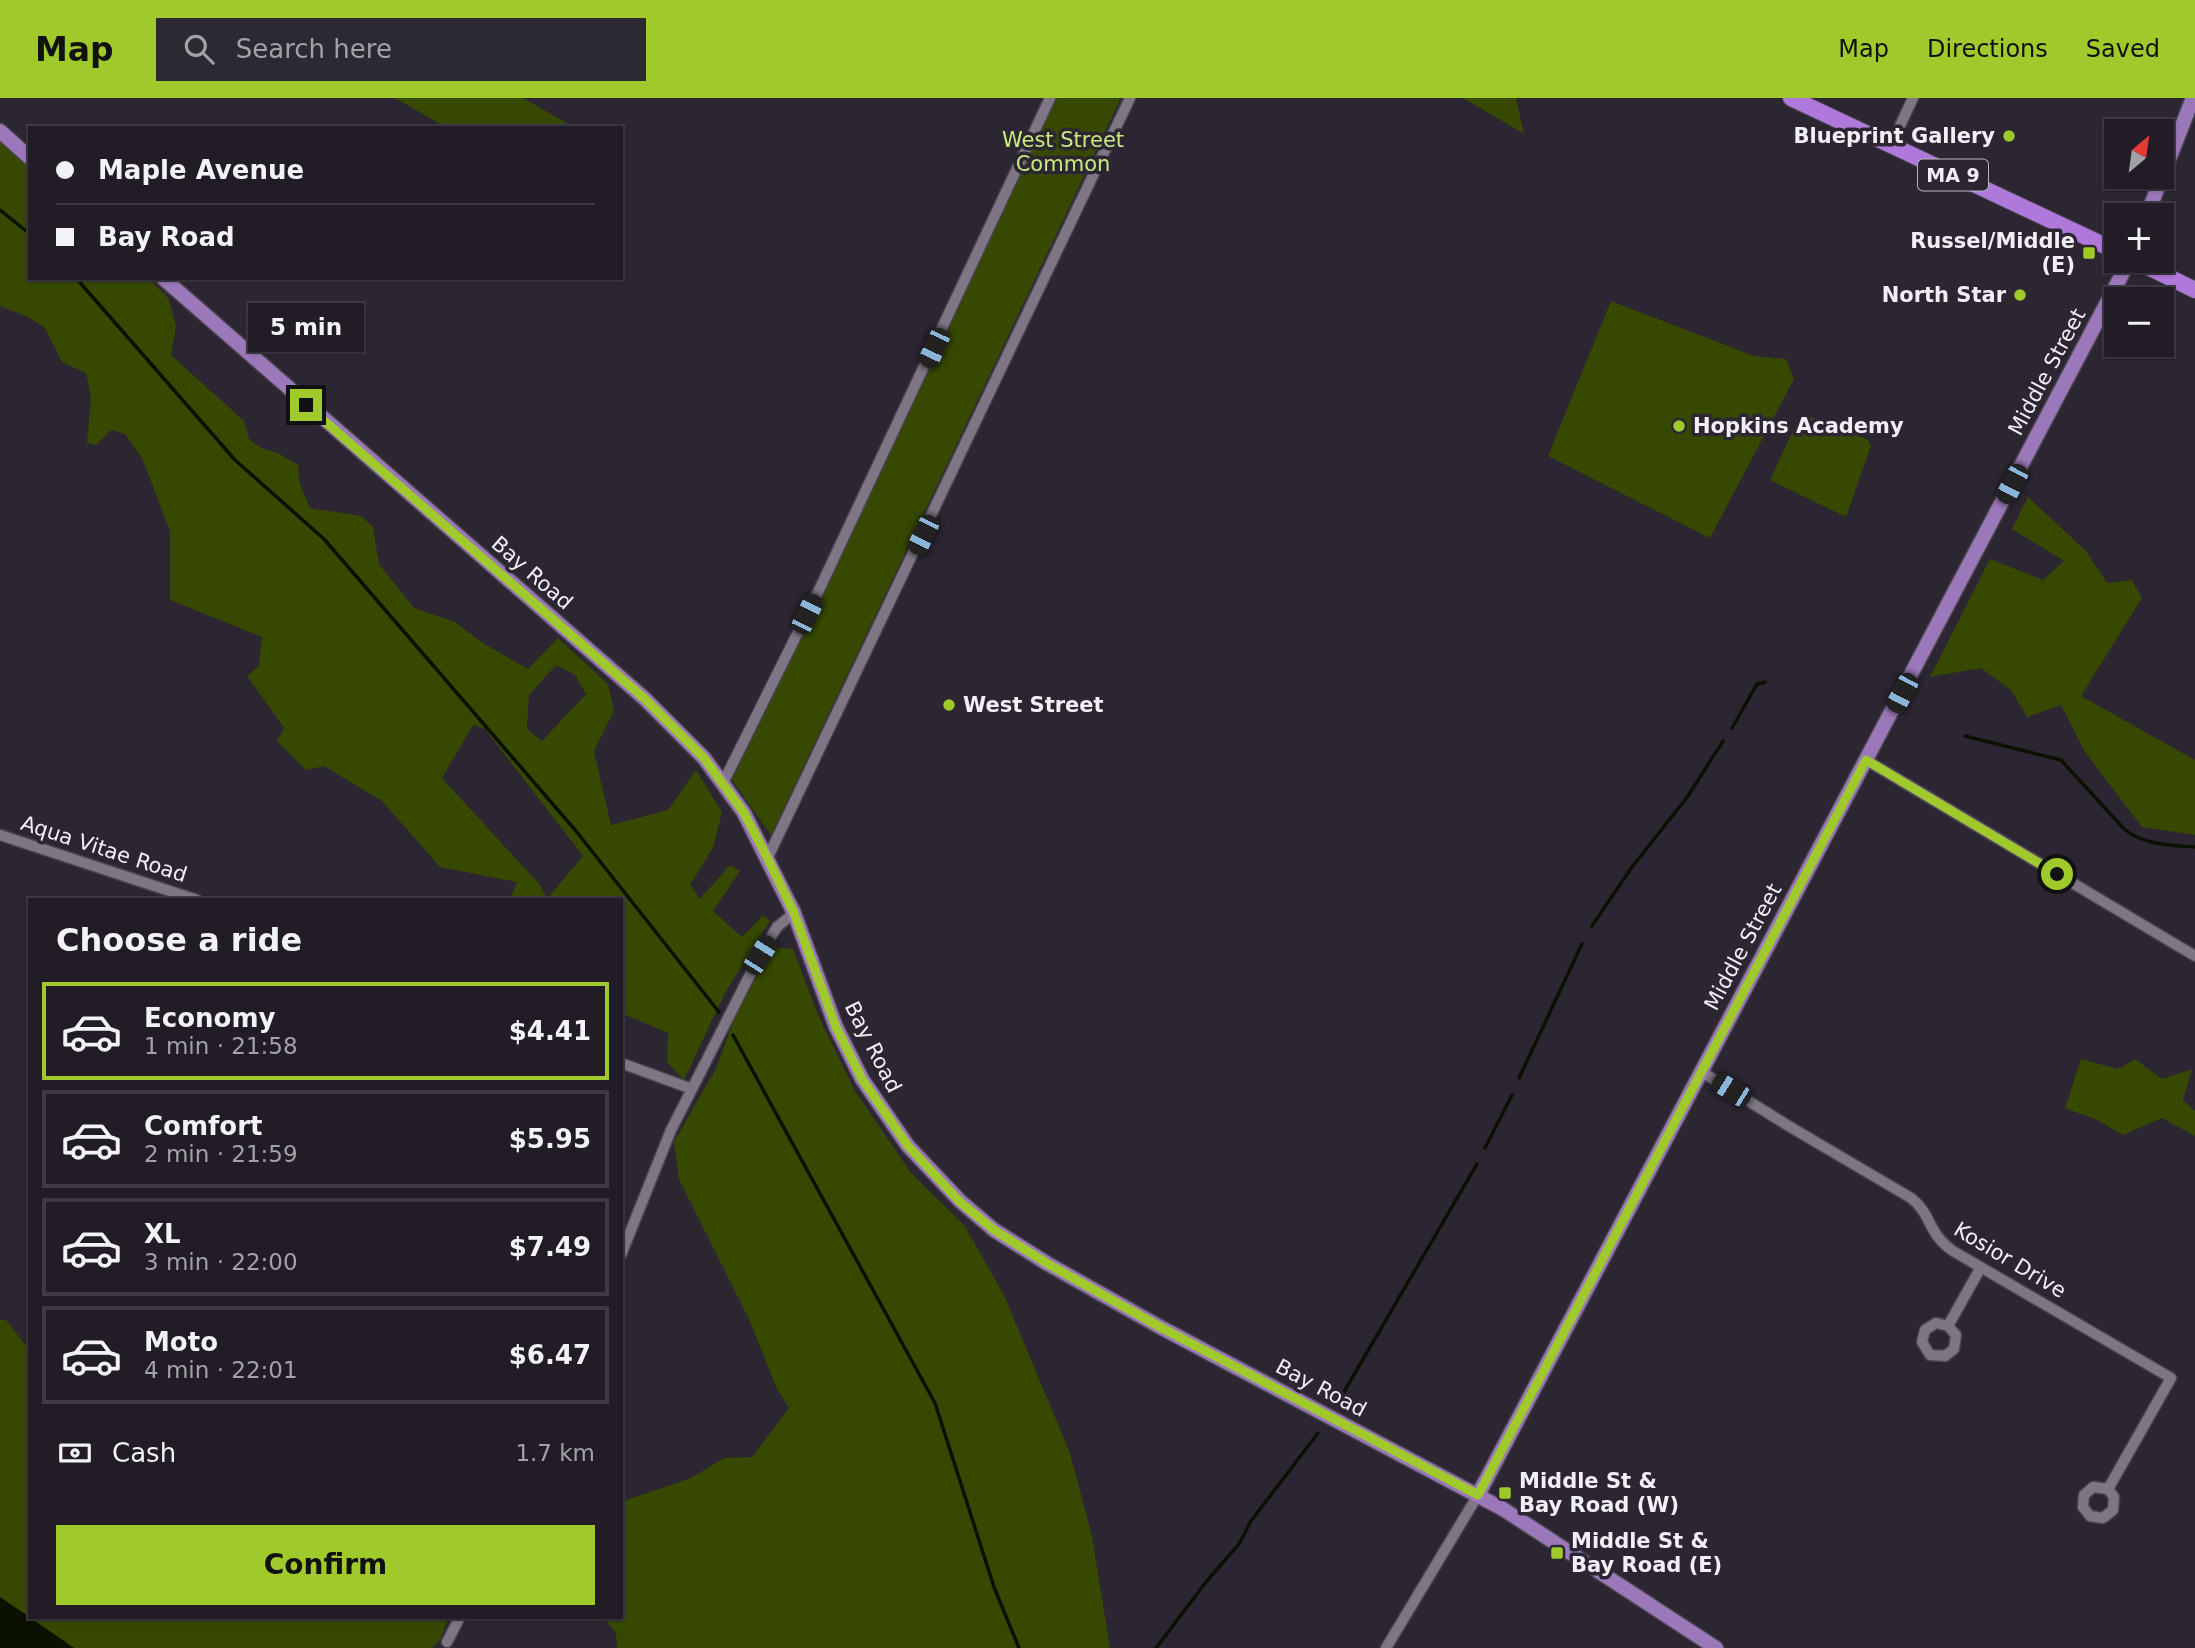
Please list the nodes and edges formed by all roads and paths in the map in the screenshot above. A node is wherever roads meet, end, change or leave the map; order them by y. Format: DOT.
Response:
graph roads {
  1 [pos="1050,98"];
  2 [pos="1130,98"];
  3 [pos="1791,98"];
  4 [pos="1913,98"];
  5 [pos="2193,98"];
  6 [pos="0,131"];
  7 [pos="1891,145"];
  8 [pos="28,156"];
  9 [pos="2152,203"];
  10 [pos="2104,245"];
  11 [pos="2123,273"];
  12 [pos="2160,273"];
  13 [pos="165,280"];
  14 [pos="2195,290"];
  15 [pos="1866,760"];
  16 [pos="723,783"];
  17 [pos="0,835"];
  18 [pos="768,859"];
  19 [pos="191,898"];
  20 [pos="794,913"];
  21 [pos="2195,956"];
  22 [pos="623,1064"];
  23 [pos="1702,1072"];
  24 [pos="692,1088"];
  25 [pos="623,1250"];
  26 [pos="1981,1267"];
  27 [pos="1948,1326"];
  28 [pos="2108,1489"];
  29 [pos="1478,1495"];
  30 [pos="459,1619"];
  31 [pos="447,1642"];
  32 [pos="1386,1648"];
  33 [pos="1716,1648"];
  1 -- 16 [label="street"];
  2 -- 18 [label="street"];
  3 -- 7 [label="highway, MA 9"];
  4 -- 7 [label="street"];
  5 -- 9 [label="main road"];
  6 -- 8 [label="main road"];
  7 -- 10 [label="highway, MA 9"];
  11 -- 15 [label="main road, Middle Street"];
  12 -- 14 [label="highway"];
  13 -- 16 [label="main road, Bay Road"];
  15 -- 21 [label="street"];
  15 -- 23 [label="main road, Middle Street"];
  16 -- 18 [label="main road, Bay Road"];
  17 -- 19 [label="street, Aqua Vitae Road"];
  18 -- 20 [label="main road, Bay Road"];
  20 -- 24 [label="street"];
  20 -- 29 [label="main road, Bay Road"];
  22 -- 24 [label="street"];
  23 -- 26 [label="street, Kosior Drive"];
  23 -- 29 [label="main road, Middle Street"];
  24 -- 25 [label="street"];
  26 -- 27 [label="street"];
  26 -- 28 [label="street, Kosior Drive"];
  29 -- 32 [label="street, Middle Street"];
  29 -- 33 [label="main road, Bay Road"];
  30 -- 31 [label="street"];
}
